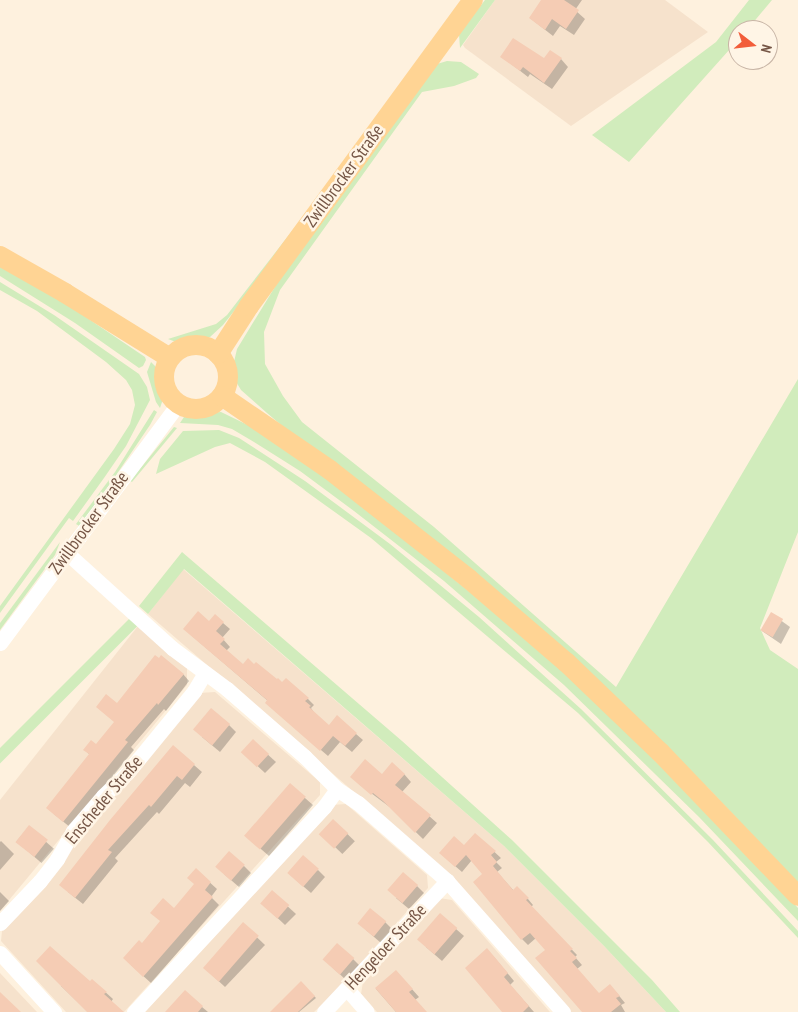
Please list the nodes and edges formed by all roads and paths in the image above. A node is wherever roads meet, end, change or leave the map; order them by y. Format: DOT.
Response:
graph roads {
  1 [pos="473,0"];
  2 [pos="3,257"];
  3 [pos="218,354"];
  4 [pos="170,358"];
  5 [pos="222,396"];
  6 [pos="178,404"];
  7 [pos="67,554"];
  8 [pos="0,643"];
  9 [pos="205,673"];
  10 [pos="337,789"];
  11 [pos="447,881"];
  12 [pos="798,896"];
  13 [pos="0,923"];
  14 [pos="0,953"];
  15 [pos="347,989"];
  16 [pos="54,1012"];
  17 [pos="134,1012"];
  18 [pos="324,1012"];
  19 [pos="367,1012"];
  20 [pos="563,1012"];
  1 -- 3 [label="main road, Zwillbrocker Straße"];
  2 -- 4 [label="main road"];
  3 -- 4 [label="main road"];
  3 -- 5 [label="main road"];
  4 -- 6 [label="main road"];
  5 -- 6 [label="main road"];
  5 -- 12 [label="main road"];
  6 -- 7 [label="street, Zwillbrocker Straße"];
  7 -- 8 [label="street, Zwillbrocker Straße"];
  7 -- 9 [label="street"];
  9 -- 10 [label="street"];
  9 -- 13 [label="street, Enscheder Straße"];
  10 -- 11 [label="street"];
  10 -- 17 [label="street"];
  11 -- 15 [label="street, Hengeloer Straße"];
  11 -- 20 [label="street"];
  14 -- 16 [label="street"];
  15 -- 18 [label="street, Hengeloer Straße"];
  15 -- 19 [label="street"];
}
